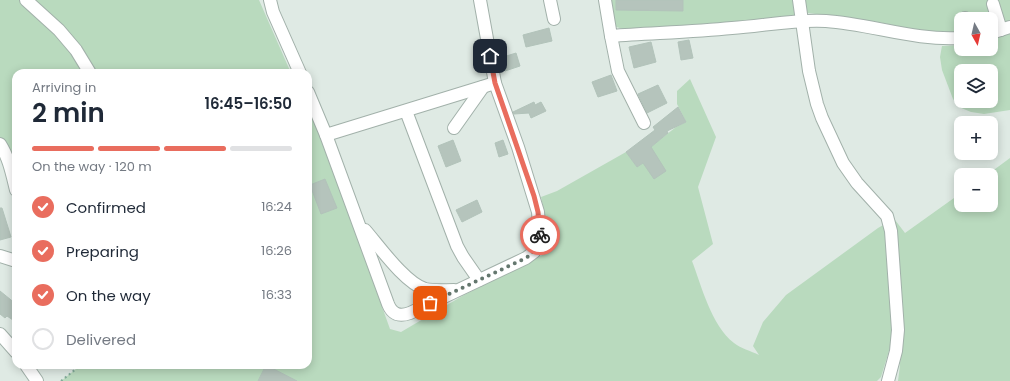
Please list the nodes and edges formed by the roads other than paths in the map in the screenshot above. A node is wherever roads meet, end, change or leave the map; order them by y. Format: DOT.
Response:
graph roads {
  1 [pos="26,0"];
  2 [pos="270,0"];
  3 [pos="480,0"];
  4 [pos="550,0"];
  5 [pos="605,0"];
  6 [pos="799,0"];
  7 [pos="993,4"];
  8 [pos="554,19"];
  9 [pos="802,21"];
  10 [pos="1001,30"];
  11 [pos="611,36"];
  12 [pos="954,38"];
  13 [pos="88,69"];
  14 [pos="298,69"];
  15 [pos="495,83"];
  16 [pos="482,87"];
  17 [pos="312,102"];
  18 [pos="406,111"];
  19 [pos="644,123"];
  20 [pos="454,128"];
  21 [pos="326,135"];
  22 [pos="0,144"];
  23 [pos="12,176"];
  24 [pos="359,223"];
  25 [pos="0,256"];
  26 [pos="12,260"];
  27 [pos="479,280"];
  28 [pos="459,289"];
  29 [pos="0,334"];
  30 [pos="12,348"];
  31 [pos="29,369"];
  32 [pos="37,381"];
  33 [pos="888,381"];
  1 -- 13 [label="street"];
  2 -- 14 [label="street"];
  3 -- 15 [label="street"];
  4 -- 8 [label="street"];
  5 -- 11 [label="street"];
  6 -- 9 [label="street"];
  7 -- 10 [label="street"];
  9 -- 11 [label="street"];
  9 -- 12 [label="street"];
  9 -- 33 [label="street"];
  11 -- 19 [label="street"];
  15 -- 16 [label="street"];
  15 -- 27 [label="street"];
  16 -- 18 [label="street"];
  16 -- 20 [label="street"];
  17 -- 21 [label="street"];
  18 -- 21 [label="street"];
  18 -- 27 [label="street"];
  21 -- 24 [label="street"];
  22 -- 23 [label="street"];
  24 -- 28 [label="street"];
  24 -- 28 [label="street"];
  25 -- 26 [label="street"];
  27 -- 28 [label="street"];
  29 -- 30 [label="street"];
  31 -- 32 [label="street"];
}
